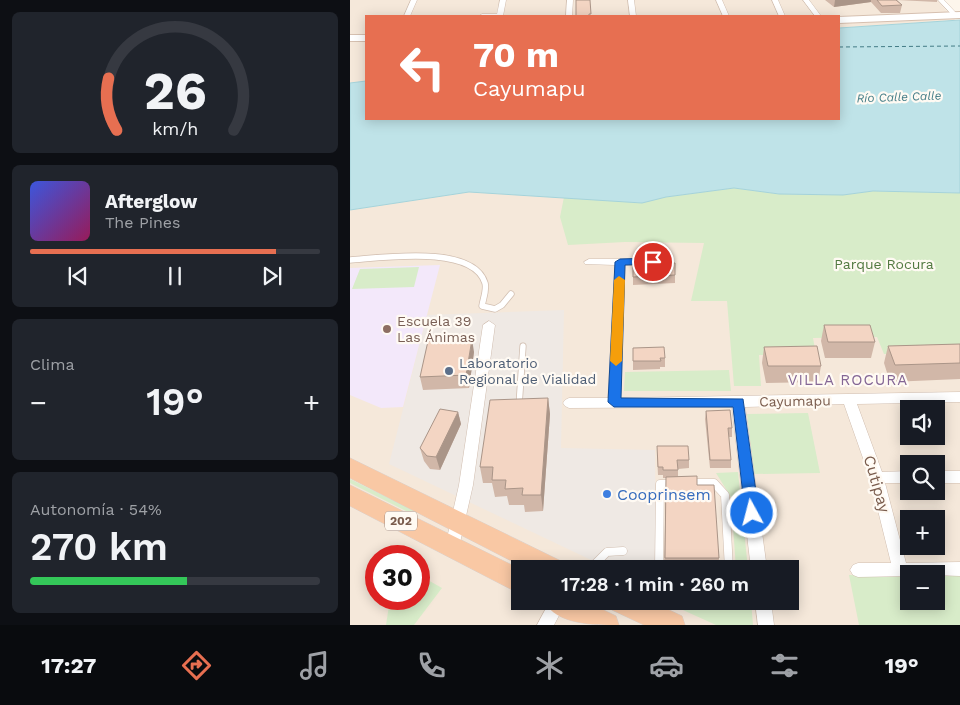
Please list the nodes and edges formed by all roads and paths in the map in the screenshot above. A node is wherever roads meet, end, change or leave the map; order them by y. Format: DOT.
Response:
graph roads {
  1 [pos="414,0"];
  2 [pos="503,0"];
  3 [pos="570,0"];
  4 [pos="631,0"];
  5 [pos="720,0"];
  6 [pos="775,0"];
  7 [pos="806,0"];
  8 [pos="942,0"];
  9 [pos="407,15"];
  10 [pos="500,15"];
  11 [pos="570,15"];
  12 [pos="633,15"];
  13 [pos="726,15"];
  14 [pos="782,15"];
  15 [pos="817,15"];
  16 [pos="958,15"];
  17 [pos="840,20"];
  18 [pos="350,38"];
  19 [pos="365,38"];
  20 [pos="350,260"];
  21 [pos="589,262"];
  22 [pos="620,262"];
  23 [pos="653,262"];
  24 [pos="511,294"];
  25 [pos="489,325"];
  26 [pos="523,346"];
  27 [pos="960,397"];
  28 [pos="849,400"];
  29 [pos="614,402"];
  30 [pos="738,402"];
  31 [pos="569,403"];
  32 [pos="510,410"];
  33 [pos="350,467"];
  34 [pos="900,477"];
  35 [pos="945,477"];
  36 [pos="960,477"];
  37 [pos="877,478"];
  38 [pos="350,495"];
  39 [pos="458,522"];
  40 [pos="452,547"];
  41 [pos="623,551"];
  42 [pos="534,560"];
  43 [pos="599,560"];
  44 [pos="659,560"];
  45 [pos="729,560"];
  46 [pos="758,560"];
  47 [pos="900,569"];
  48 [pos="945,569"];
  49 [pos="960,569"];
  50 [pos="858,570"];
  51 [pos="511,577"];
  52 [pos="553,610"];
  53 [pos="576,610"];
  54 [pos="648,610"];
  55 [pos="764,610"];
  56 [pos="663,615"];
  57 [pos="545,625"];
  58 [pos="606,625"];
  59 [pos="766,625"];
  1 -- 9 [label="street"];
  2 -- 10 [label="street"];
  3 -- 11 [label="street"];
  4 -- 12 [label="street"];
  5 -- 13 [label="street"];
  6 -- 14 [label="street"];
  7 -- 15 [label="street"];
  8 -- 16 [label="street"];
  16 -- 17 [label="main road"];
  18 -- 19 [label="main road"];
  20 -- 24 [label="lane"];
  21 -- 22 [label="street"];
  22 -- 23 [label="street"];
  22 -- 29 [label="street"];
  25 -- 39 [label="street"];
  26 -- 32 [label="lane"];
  27 -- 28 [label="street, Cayumapu"];
  28 -- 30 [label="street, Cayumapu"];
  28 -- 37 [label="street, Cutipay"];
  29 -- 30 [label="street, Cayumapu"];
  29 -- 31 [label="street, Cayumapu"];
  30 -- 46 [label="street"];
  33 -- 39 [label="highway, 202"];
  34 -- 37 [label="street"];
  35 -- 36 [label="street"];
  37 -- 47 [label="street, Cutipay"];
  38 -- 40 [label="highway, 202"];
  39 -- 40 [label="street"];
  39 -- 42 [label="highway, 202"];
  40 -- 51 [label="highway, 202"];
  41 -- 43 [label="lane"];
  44 -- 45 [label="lane"];
  47 -- 50 [label="street"];
  48 -- 49 [label="street"];
  52 -- 57 [label="street"];
  53 -- 58 [label="highway"];
  54 -- 56 [label="highway"];
  55 -- 59 [label="street"];
}
